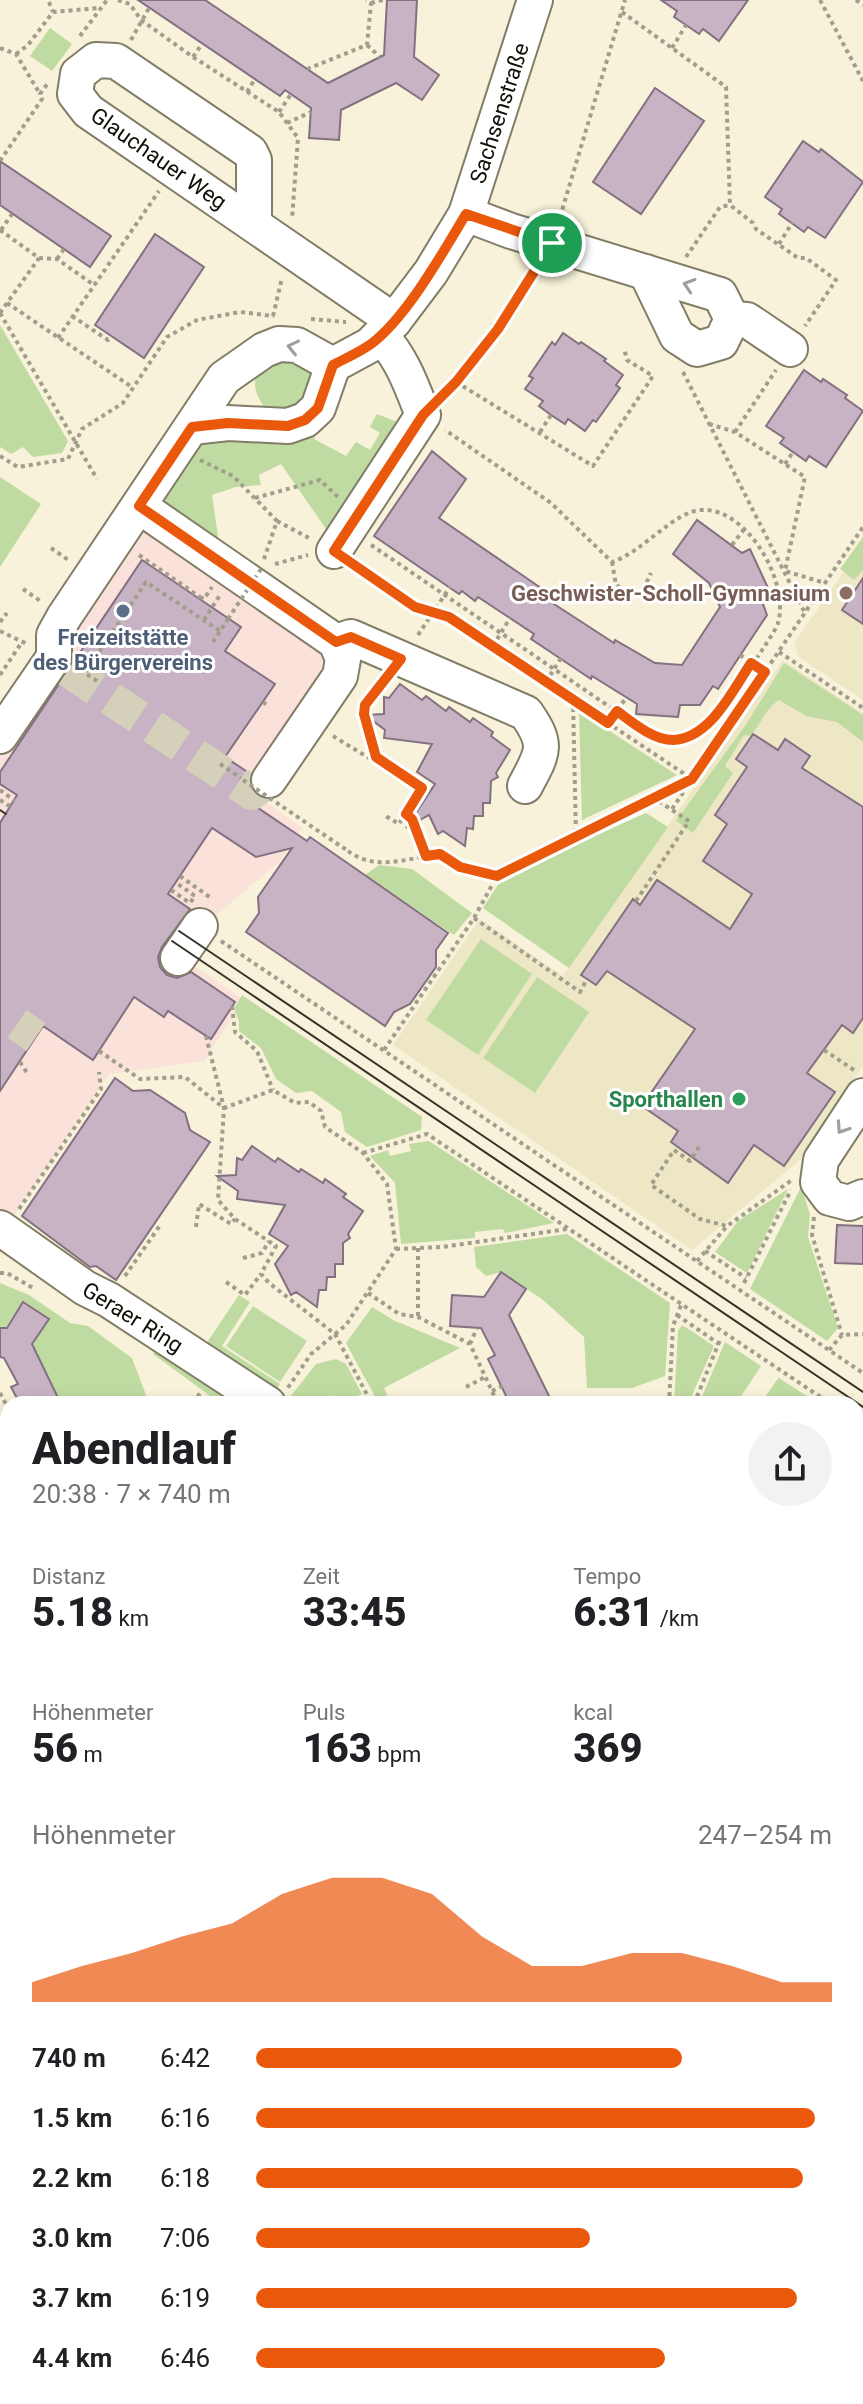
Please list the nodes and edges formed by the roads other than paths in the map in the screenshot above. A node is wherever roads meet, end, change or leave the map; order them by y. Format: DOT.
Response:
graph roads {
  1 [pos="535,0"];
  2 [pos="466,214"];
  3 [pos="254,224"];
  4 [pos="659,276"];
  5 [pos="732,319"];
  6 [pos="387,328"];
  7 [pos="790,349"];
  8 [pos="253,358"];
  9 [pos="333,365"];
  10 [pos="273,424"];
  11 [pos="192,427"];
  12 [pos="139,506"];
  13 [pos="347,532"];
  14 [pos="336,642"];
  15 [pos="0,736"];
  16 [pos="269,780"];
  17 [pos="525,786"];
  18 [pos="199,906"];
  19 [pos="178,958"];
  20 [pos="863,1096"];
  21 [pos="847,1197"];
  22 [pos="8,1221"];
  23 [pos="274,1396"];
  1 -- 2 [label="street, Sachsenstraße"];
  2 -- 4 [label="street"];
  2 -- 6 [label="street, Sachsenstraße"];
  3 -- 3 [label="street, Glauchauer Weg"];
  3 -- 6 [label="street, Glauchauer Weg"];
  5 -- 4 [label="street, one-way"];
  4 -- 5 [label="street"];
  5 -- 7 [label="street"];
  6 -- 9 [label="street, Sachsenstraße"];
  6 -- 13 [label="street"];
  9 -- 8 [label="street, one-way"];
  8 -- 10 [label="street"];
  8 -- 11 [label="street"];
  9 -- 10 [label="street"];
  10 -- 11 [label="street"];
  11 -- 12 [label="street"];
  12 -- 14 [label="street"];
  12 -- 15 [label="street"];
  14 -- 16 [label="street"];
  14 -- 17 [label="street"];
  18 -- 19 [label="street"];
  20 -- 21 [label="street, one-way"];
  22 -- 23 [label="street, Geraer Ring"];
}
